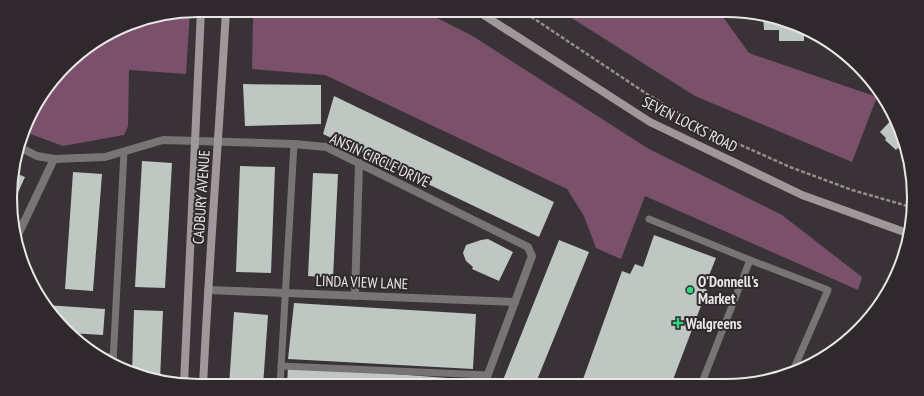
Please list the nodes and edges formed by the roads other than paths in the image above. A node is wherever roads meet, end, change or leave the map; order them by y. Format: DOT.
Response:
graph roads {
  1 [pos="201,17"];
  2 [pos="226,17"];
  3 [pos="487,17"];
  4 [pos="195,141"];
  5 [pos="219,142"];
  6 [pos="294,144"];
  7 [pos="23,150"];
  8 [pos="124,152"];
  9 [pos="54,159"];
  10 [pos="359,163"];
  11 [pos="649,220"];
  12 [pos="21,227"];
  13 [pos="20,230"];
  14 [pos="904,232"];
  15 [pos="750,260"];
  16 [pos="208,290"];
  17 [pos="285,293"];
  18 [pos="355,296"];
  19 [pos="515,302"];
  20 [pos="113,358"];
  21 [pos="796,365"];
  22 [pos="281,366"];
  23 [pos="488,375"];
  24 [pos="184,379"];
  25 [pos="203,379"];
  26 [pos="280,379"];
  27 [pos="486,379"];
  28 [pos="703,379"];
  1 -- 4 [label="street, CADBURY AVENUE"];
  2 -- 5 [label="street, CADBURY AVENUE"];
  3 -- 14 [label="street, SEVEN LOCKS ROAD"];
  4 -- 5 [label="street, ANSIN CIRCLE DRIVE"];
  4 -- 8 [label="street, ANSIN CIRCLE DRIVE"];
  4 -- 24 [label="street, CADBURY AVENUE"];
  5 -- 6 [label="street, ANSIN CIRCLE DRIVE"];
  5 -- 16 [label="street, CADBURY AVENUE"];
  6 -- 10 [label="street, ANSIN CIRCLE DRIVE"];
  6 -- 17 [label="lane"];
  7 -- 9 [label="street, ANSIN CIRCLE DRIVE"];
  8 -- 9 [label="street, ANSIN CIRCLE DRIVE"];
  8 -- 20 [label="lane"];
  9 -- 12 [label="street"];
  10 -- 18 [label="street"];
  10 -- 19 [label="street, ANSIN CIRCLE DRIVE"];
  11 -- 15 [label="lane"];
  12 -- 13 [label="street"];
  15 -- 21 [label="lane"];
  15 -- 28 [label="lane"];
  16 -- 17 [label="street, LINDA VIEW LANE"];
  16 -- 25 [label="street, CADBURY AVENUE"];
  17 -- 18 [label="street, LINDA VIEW LANE"];
  17 -- 22 [label="lane"];
  18 -- 19 [label="street, LINDA VIEW LANE"];
  19 -- 23 [label="street, ANSIN CIRCLE DRIVE"];
  22 -- 23 [label="lane"];
  22 -- 26 [label="lane"];
  23 -- 27 [label="street, ANSIN CIRCLE DRIVE"];
}
